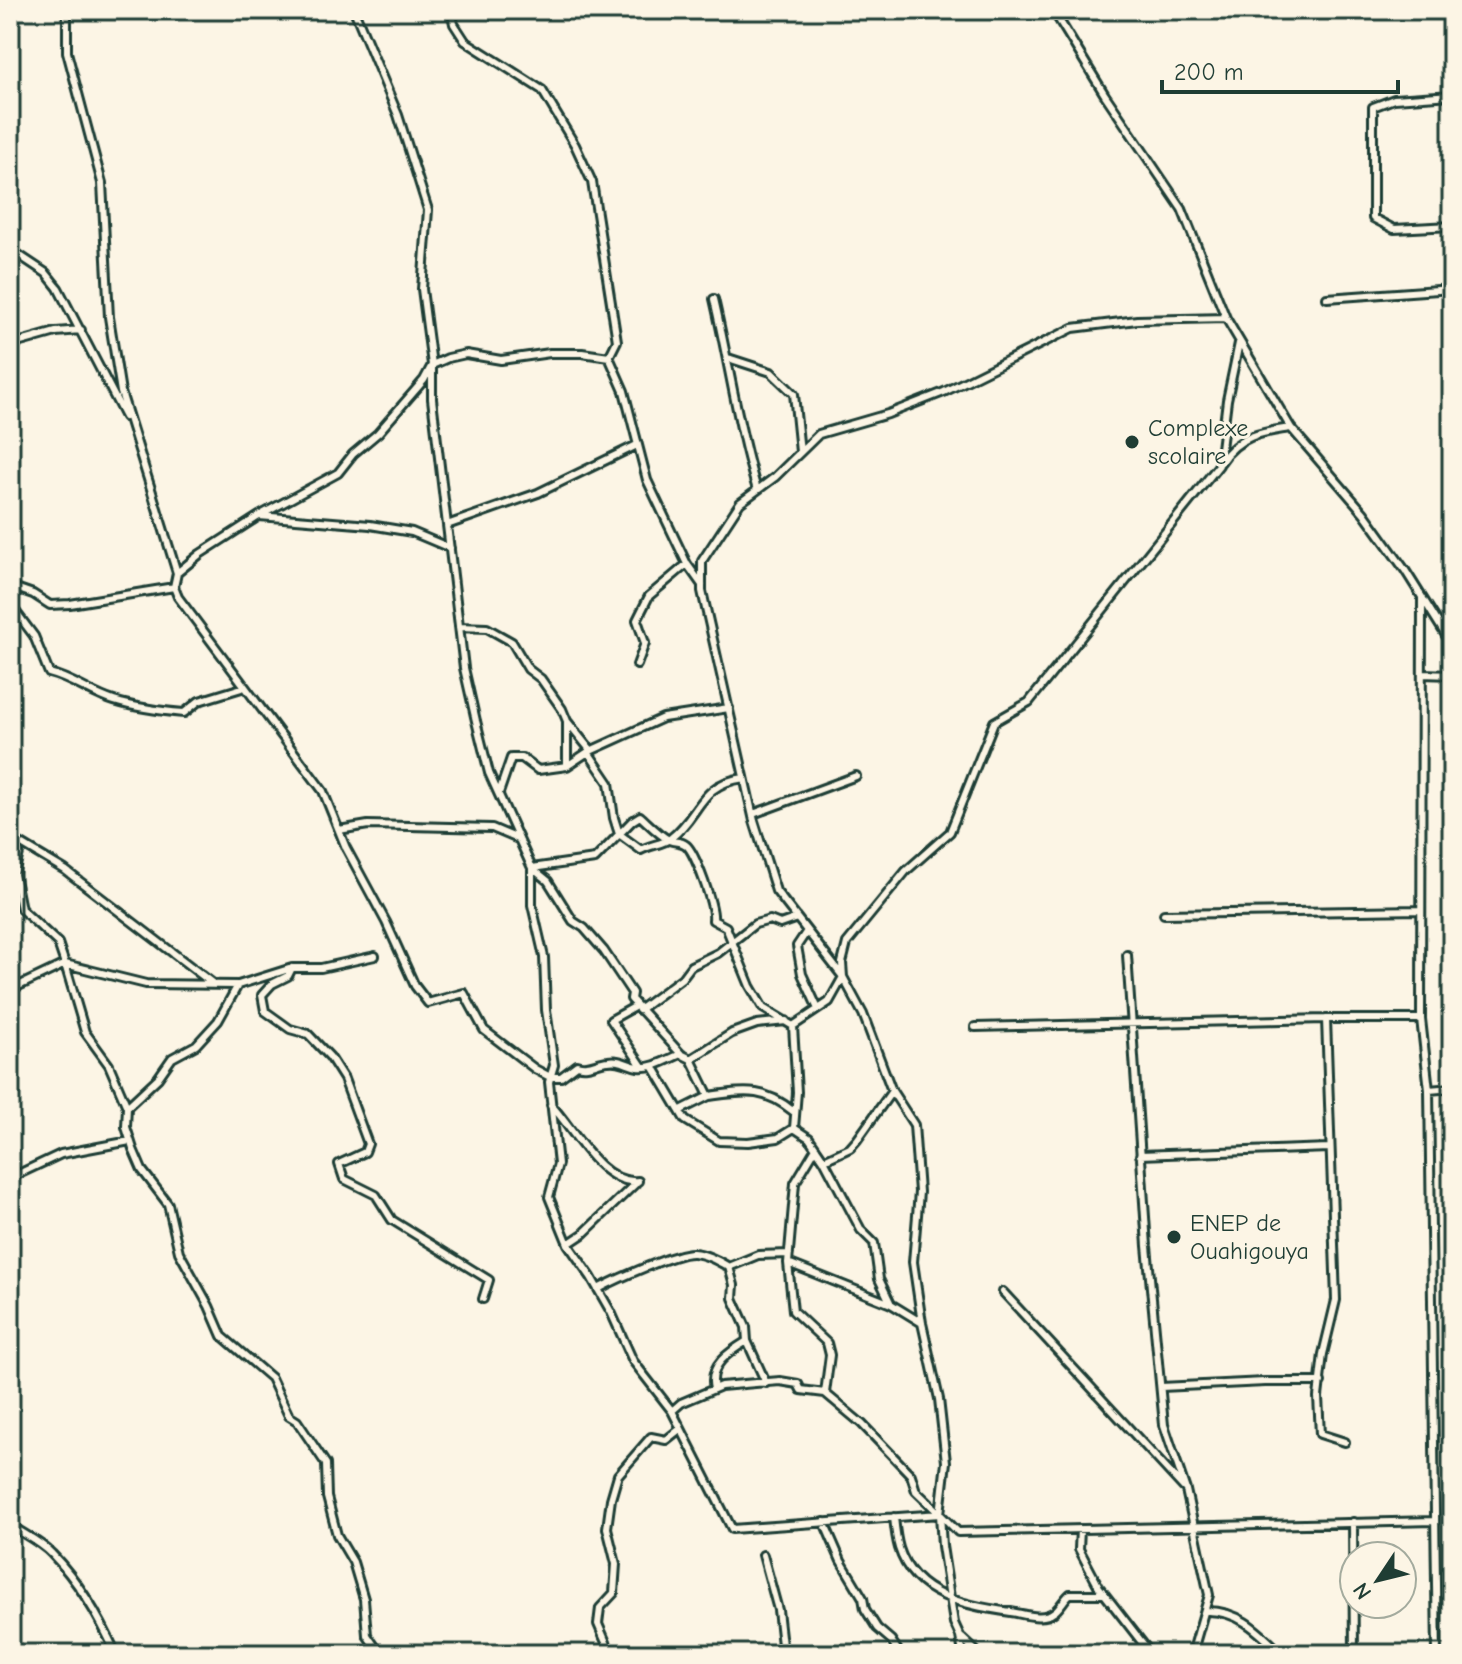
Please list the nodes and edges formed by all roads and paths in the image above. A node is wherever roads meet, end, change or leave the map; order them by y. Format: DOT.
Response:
graph roads {
  1 [pos="67,10"];
  2 [pos="354,10"];
  3 [pos="451,10"];
  4 [pos="1053,10"];
  5 [pos="1452,95"];
  6 [pos="1452,226"];
  7 [pos="10,249"];
  8 [pos="1452,289"];
  9 [pos="1327,298"];
  10 [pos="714,299"];
  11 [pos="1226,318"];
  12 [pos="81,330"];
  13 [pos="1239,343"];
  14 [pos="10,345"];
  15 [pos="609,357"];
  16 [pos="728,358"];
  17 [pos="432,365"];
  18 [pos="1291,428"];
  19 [pos="132,431"];
  20 [pos="637,445"];
  21 [pos="800,452"];
  22 [pos="1219,465"];
  23 [pos="757,490"];
  24 [pos="259,516"];
  25 [pos="447,525"];
  26 [pos="450,548"];
  27 [pos="687,564"];
  28 [pos="177,573"];
  29 [pos="702,585"];
  30 [pos="10,586"];
  31 [pos="174,587"];
  32 [pos="1422,598"];
  33 [pos="10,604"];
  34 [pos="459,627"];
  35 [pos="1452,645"];
  36 [pos="637,665"];
  37 [pos="1422,674"];
  38 [pos="1452,675"];
  39 [pos="245,687"];
  40 [pos="729,708"];
  41 [pos="567,721"];
  42 [pos="589,751"];
  43 [pos="567,766"];
  44 [pos="856,776"];
  45 [pos="744,778"];
  46 [pos="499,793"];
  47 [pos="753,814"];
  48 [pos="10,830"];
  49 [pos="339,830"];
  50 [pos="619,834"];
  51 [pos="518,839"];
  52 [pos="15,840"];
  53 [pos="670,840"];
  54 [pos="532,868"];
  55 [pos="10,906"];
  56 [pos="21,909"];
  57 [pos="1421,910"];
  58 [pos="1164,914"];
  59 [pos="797,918"];
  60 [pos="807,931"];
  61 [pos="731,940"];
  62 [pos="1127,955"];
  63 [pos="375,956"];
  64 [pos="65,964"];
  65 [pos="292,968"];
  66 [pos="843,977"];
  67 [pos="212,983"];
  68 [pos="238,985"];
  69 [pos="10,990"];
  70 [pos="638,1008"];
  71 [pos="818,1009"];
  72 [pos="1326,1019"];
  73 [pos="1421,1019"];
  74 [pos="790,1024"];
  75 [pos="1131,1024"];
  76 [pos="975,1027"];
  77 [pos="681,1054"];
  78 [pos="691,1059"];
  79 [pos="642,1066"];
  80 [pos="653,1066"];
  81 [pos="550,1077"];
  82 [pos="1452,1088"];
  83 [pos="1429,1090"];
  84 [pos="892,1091"];
  85 [pos="709,1096"];
  86 [pos="551,1105"];
  87 [pos="127,1107"];
  88 [pos="681,1110"];
  89 [pos="794,1112"];
  90 [pos="794,1128"];
  91 [pos="130,1141"];
  92 [pos="816,1148"];
  93 [pos="1329,1148"];
  94 [pos="1140,1155"];
  95 [pos="824,1160"];
  96 [pos="10,1178"];
  97 [pos="568,1244"];
  98 [pos="789,1254"];
  99 [pos="788,1263"];
  100 [pos="729,1267"];
  101 [pos="598,1289"];
  102 [pos="1003,1292"];
  103 [pos="483,1299"];
  104 [pos="891,1304"];
  105 [pos="922,1323"];
  106 [pos="747,1341"];
  107 [pos="1321,1382"];
  108 [pos="766,1383"];
  109 [pos="1161,1387"];
  110 [pos="714,1389"];
  111 [pos="825,1393"];
  112 [pos="672,1411"];
  113 [pos="680,1429"];
  114 [pos="1345,1442"];
  115 [pos="1186,1490"];
  116 [pos="940,1514"];
  117 [pos="894,1517"];
  118 [pos="1435,1521"];
  119 [pos="824,1522"];
  120 [pos="1353,1522"];
  121 [pos="10,1525"];
  122 [pos="1195,1526"];
  123 [pos="1080,1529"];
  124 [pos="763,1555"];
  125 [pos="1103,1594"];
  126 [pos="950,1600"];
  127 [pos="1206,1611"];
  128 [pos="960,1636"];
  129 [pos="116,1654"];
  130 [pos="380,1654"];
  131 [pos="611,1654"];
  132 [pos="783,1654"];
  133 [pos="900,1654"];
  134 [pos="963,1654"];
  135 [pos="979,1654"];
  136 [pos="1151,1654"];
  137 [pos="1192,1654"];
  138 [pos="1282,1654"];
  139 [pos="1354,1654"];
  140 [pos="1437,1654"];
  1 -- 19 [label="street"];
  2 -- 17 [label="street"];
  3 -- 15 [label="street"];
  4 -- 11 [label="street"];
  5 -- 6 [label="street"];
  7 -- 12 [label="street"];
  8 -- 9 [label="street"];
  10 -- 16 [label="street"];
  11 -- 13 [label="street"];
  11 -- 21 [label="street"];
  12 -- 14 [label="street"];
  12 -- 19 [label="street"];
  13 -- 18 [label="street"];
  13 -- 22 [label="street"];
  15 -- 17 [label="street"];
  15 -- 20 [label="street"];
  16 -- 21 [label="street"];
  16 -- 23 [label="street"];
  17 -- 24 [label="street"];
  17 -- 25 [label="street"];
  18 -- 22 [label="street"];
  18 -- 32 [label="street"];
  19 -- 28 [label="street"];
  20 -- 25 [label="street"];
  20 -- 27 [label="street"];
  21 -- 23 [label="street"];
  22 -- 66 [label="street"];
  23 -- 29 [label="street"];
  24 -- 26 [label="street"];
  24 -- 28 [label="street"];
  25 -- 26 [label="street"];
  26 -- 34 [label="street"];
  27 -- 29 [label="street"];
  27 -- 36 [label="street"];
  28 -- 31 [label="street"];
  29 -- 40 [label="street"];
  30 -- 31 [label="street"];
  31 -- 39 [label="street"];
  32 -- 35 [label="street"];
  32 -- 37 [label="street"];
  33 -- 39 [label="street"];
  34 -- 41 [label="street"];
  34 -- 46 [label="street"];
  37 -- 38 [label="street"];
  37 -- 57 [label="street"];
  39 -- 49 [label="street"];
  40 -- 42 [label="street"];
  40 -- 45 [label="street"];
  41 -- 42 [label="street"];
  41 -- 43 [label="street"];
  42 -- 43 [label="street"];
  42 -- 50 [label="street"];
  43 -- 46 [label="street"];
  44 -- 47 [label="street"];
  45 -- 47 [label="street"];
  45 -- 53 [label="street"];
  46 -- 51 [label="street"];
  47 -- 59 [label="street"];
  48 -- 52 [label="street"];
  49 -- 51 [label="street"];
  49 -- 81 [label="street"];
  50 -- 53 [label="street"];
  50 -- 53 [label="street"];
  50 -- 54 [label="street"];
  51 -- 54 [label="street"];
  52 -- 56 [label="street"];
  52 -- 67 [label="street"];
  53 -- 61 [label="street"];
  54 -- 70 [label="street"];
  54 -- 81 [label="street"];
  55 -- 56 [label="street"];
  56 -- 64 [label="street"];
  57 -- 58 [label="street"];
  57 -- 73 [label="street"];
  59 -- 60 [label="street"];
  59 -- 61 [label="street"];
  60 -- 66 [label="street"];
  60 -- 71 [label="street"];
  61 -- 70 [label="street"];
  61 -- 74 [label="street"];
  62 -- 75 [label="street"];
  63 -- 65 [label="street"];
  64 -- 67 [label="street"];
  64 -- 69 [label="street"];
  64 -- 87 [label="street"];
  65 -- 68 [label="street"];
  65 -- 103 [label="street"];
  66 -- 71 [label="street"];
  66 -- 84 [label="street"];
  67 -- 68 [label="street"];
  68 -- 87 [label="street"];
  70 -- 77 [label="street"];
  70 -- 79 [label="street"];
  71 -- 74 [label="street"];
  72 -- 73 [label="street"];
  72 -- 75 [label="street"];
  72 -- 93 [label="street"];
  73 -- 83 [label="street"];
  74 -- 78 [label="street"];
  74 -- 89 [label="street"];
  75 -- 76 [label="street"];
  75 -- 94 [label="street"];
  77 -- 78 [label="street"];
  77 -- 80 [label="street"];
  78 -- 85 [label="street"];
  79 -- 80 [label="street"];
  79 -- 81 [label="street"];
  80 -- 88 [label="street"];
  81 -- 86 [label="street"];
  82 -- 83 [label="street"];
  83 -- 118 [label="street"];
  84 -- 95 [label="street"];
  84 -- 105 [label="street"];
  85 -- 88 [label="street"];
  85 -- 89 [label="street"];
  86 -- 97 [label="street"];
  86 -- 97 [label="street"];
  87 -- 91 [label="street"];
  88 -- 90 [label="street"];
  89 -- 90 [label="street"];
  90 -- 92 [label="street"];
  91 -- 96 [label="street"];
  91 -- 130 [label="street"];
  92 -- 95 [label="street"];
  92 -- 98 [label="street"];
  93 -- 94 [label="street"];
  93 -- 107 [label="street"];
  94 -- 109 [label="street"];
  95 -- 104 [label="street"];
  97 -- 101 [label="street"];
  98 -- 99 [label="street"];
  98 -- 100 [label="street"];
  99 -- 104 [label="street"];
  99 -- 111 [label="street"];
  100 -- 101 [label="street"];
  100 -- 106 [label="street"];
  101 -- 112 [label="street"];
  102 -- 115 [label="street"];
  104 -- 105 [label="street"];
  105 -- 116 [label="street"];
  106 -- 108 [label="street"];
  106 -- 110 [label="street"];
  107 -- 109 [label="street"];
  107 -- 114 [label="street"];
  108 -- 110 [label="street"];
  108 -- 111 [label="street"];
  109 -- 115 [label="street"];
  110 -- 112 [label="street"];
  111 -- 116 [label="street"];
  112 -- 113 [label="street"];
  113 -- 119 [label="street"];
  113 -- 131 [label="street"];
  115 -- 122 [label="street"];
  116 -- 117 [label="street"];
  116 -- 123 [label="street"];
  116 -- 126 [label="street"];
  117 -- 119 [label="street"];
  117 -- 126 [label="street"];
  118 -- 120 [label="street"];
  118 -- 140 [label="street"];
  119 -- 133 [label="street"];
  120 -- 122 [label="street"];
  120 -- 139 [label="street"];
  121 -- 129 [label="street"];
  122 -- 123 [label="street"];
  122 -- 127 [label="street"];
  123 -- 125 [label="street"];
  124 -- 132 [label="street"];
  125 -- 126 [label="street"];
  125 -- 136 [label="street"];
  126 -- 128 [label="street"];
  127 -- 137 [label="street"];
  127 -- 138 [label="street"];
  128 -- 134 [label="street"];
  128 -- 135 [label="street"];
}
